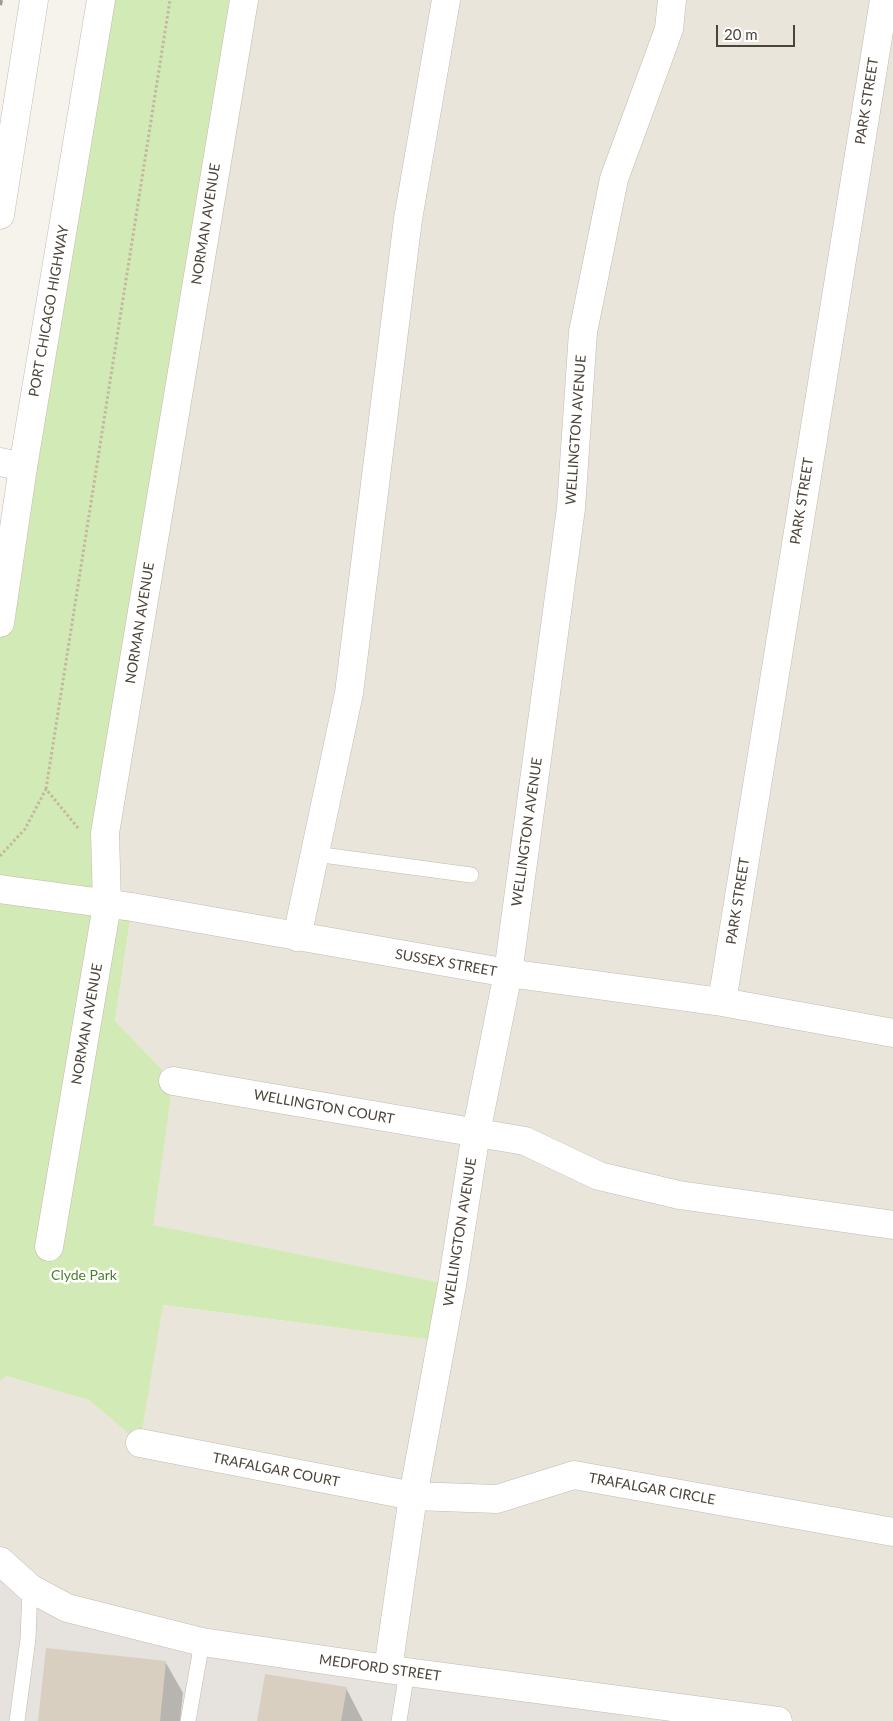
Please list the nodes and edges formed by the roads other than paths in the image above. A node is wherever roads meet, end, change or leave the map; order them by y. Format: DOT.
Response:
graph roads {
  1 [pos="34,0"];
  2 [pos="101,0"];
  3 [pos="244,0"];
  4 [pos="446,0"];
  5 [pos="672,0"];
  6 [pos="884,0"];
  7 [pos="881,85"];
  8 [pos="0,214"];
  9 [pos="12,465"];
  10 [pos="0,623"];
  11 [pos="315,854"];
  12 [pos="471,875"];
  13 [pos="0,889"];
  14 [pos="107,904"];
  15 [pos="297,937"];
  16 [pos="508,973"];
  17 [pos="722,1002"];
  18 [pos="893,1033"];
  19 [pos="173,1081"];
  20 [pos="476,1133"];
  21 [pos="893,1225"];
  22 [pos="49,1247"];
  23 [pos="140,1443"];
  24 [pos="413,1496"];
  25 [pos="893,1532"];
  26 [pos="0,1561"];
  27 [pos="30,1588"];
  28 [pos="202,1642"];
  29 [pos="398,1671"];
  30 [pos="646,1713"];
  31 [pos="17,1721"];
  32 [pos="188,1721"];
  33 [pos="400,1721"];
  34 [pos="778,1721"];
  1 -- 8 [label="street"];
  2 -- 9 [label="street, PORT CHICAGO HIGHWAY"];
  3 -- 14 [label="street, NORMAN AVENUE"];
  4 -- 11 [label="street"];
  5 -- 16 [label="street, WELLINGTON AVENUE"];
  6 -- 7 [label="street, PARK STREET"];
  7 -- 17 [label="street, PARK STREET"];
  9 -- 10 [label="street, PORT CHICAGO HIGHWAY"];
  11 -- 12 [label="lane"];
  11 -- 15 [label="street"];
  13 -- 14 [label="street, SUSSEX STREET"];
  14 -- 15 [label="street, SUSSEX STREET"];
  14 -- 22 [label="street, NORMAN AVENUE"];
  15 -- 16 [label="street, SUSSEX STREET"];
  16 -- 17 [label="street, SUSSEX STREET"];
  16 -- 20 [label="street, WELLINGTON AVENUE"];
  17 -- 18 [label="street, SUSSEX STREET"];
  19 -- 20 [label="street, WELLINGTON COURT"];
  20 -- 21 [label="street"];
  20 -- 24 [label="street, WELLINGTON AVENUE"];
  23 -- 24 [label="street, TRAFALGAR COURT"];
  24 -- 25 [label="street, TRAFALGAR CIRCLE"];
  24 -- 29 [label="street, WELLINGTON AVENUE"];
  26 -- 27 [label="street, MEDFORD STREET"];
  27 -- 28 [label="street, MEDFORD STREET"];
  27 -- 31 [label="lane"];
  28 -- 29 [label="street, MEDFORD STREET"];
  28 -- 32 [label="lane"];
  29 -- 30 [label="street, MEDFORD STREET"];
  29 -- 33 [label="lane"];
  30 -- 34 [label="street, MEDFORD STREET"];
}
